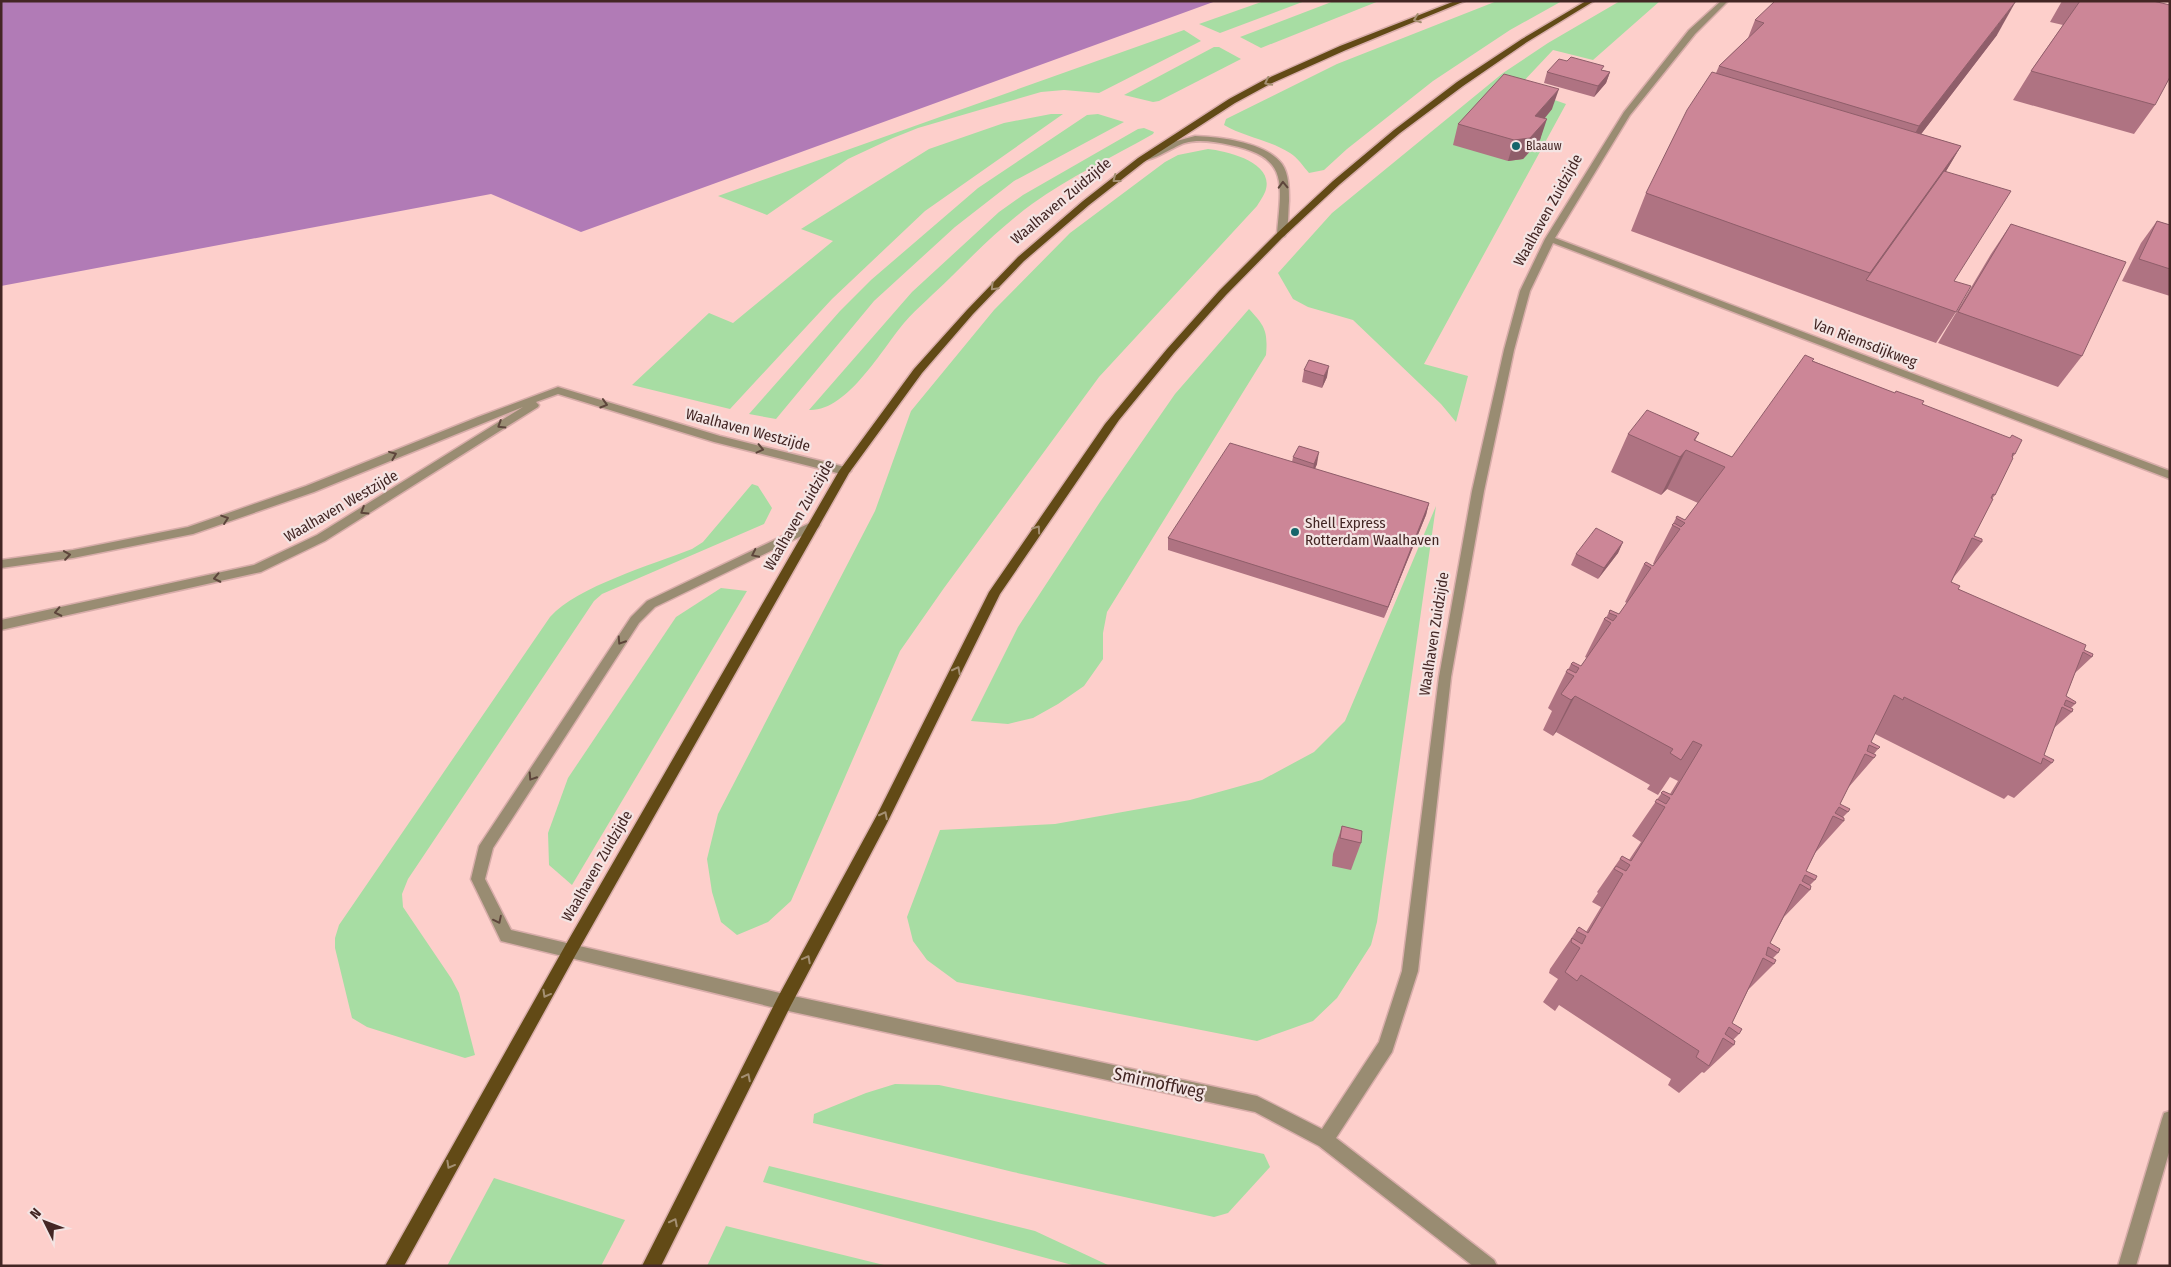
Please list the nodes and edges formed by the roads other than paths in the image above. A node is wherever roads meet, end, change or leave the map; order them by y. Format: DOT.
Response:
graph roads {
  1 [pos="1462,1"];
  2 [pos="1591,1"];
  3 [pos="1725,1"];
  4 [pos="1141,160"];
  5 [pos="1282,234"];
  6 [pos="1550,239"];
  7 [pos="558,390"];
  8 [pos="846,471"];
  9 [pos="2170,475"];
  10 [pos="814,525"];
  11 [pos="1,564"];
  12 [pos="1,625"];
  13 [pos="570,951"];
  14 [pos="784,1002"];
  15 [pos="2170,1118"];
  16 [pos="1325,1140"];
  17 [pos="394,1266"];
  18 [pos="652,1266"];
  19 [pos="1488,1266"];
  20 [pos="2127,1266"];
  1 -- 4 [label="main road, Waalhaven Zuidzijde, one-way"];
  2 -- 5 [label="main road"];
  3 -- 6 [label="street, Waalhaven Zuidzijde"];
  5 -- 4 [label="street, Waalhaven Zuidzijde, one-way"];
  4 -- 8 [label="main road, Waalhaven Zuidzijde, one-way"];
  14 -- 5 [label="main road, one-way"];
  6 -- 9 [label="street, Van Riemsdijkweg"];
  6 -- 16 [label="street, Waalhaven Zuidzijde"];
  7 -- 8 [label="street, Waalhaven Westzijde, one-way"];
  11 -- 7 [label="street, Waalhaven Westzijde, one-way"];
  7 -- 12 [label="street, Waalhaven Westzijde, one-way"];
  8 -- 10 [label="main road, Waalhaven Zuidzijde"];
  10 -- 13 [label="main road, Waalhaven Zuidzijde"];
  10 -- 13 [label="street, one-way"];
  13 -- 14 [label="street"];
  13 -- 17 [label="main road, Waalhaven Zuidzijde, one-way"];
  14 -- 16 [label="street, Smirnoffweg"];
  18 -- 14 [label="main road, one-way"];
  15 -- 20 [label="street"];
  16 -- 19 [label="street, Smirnoffweg"];
}
